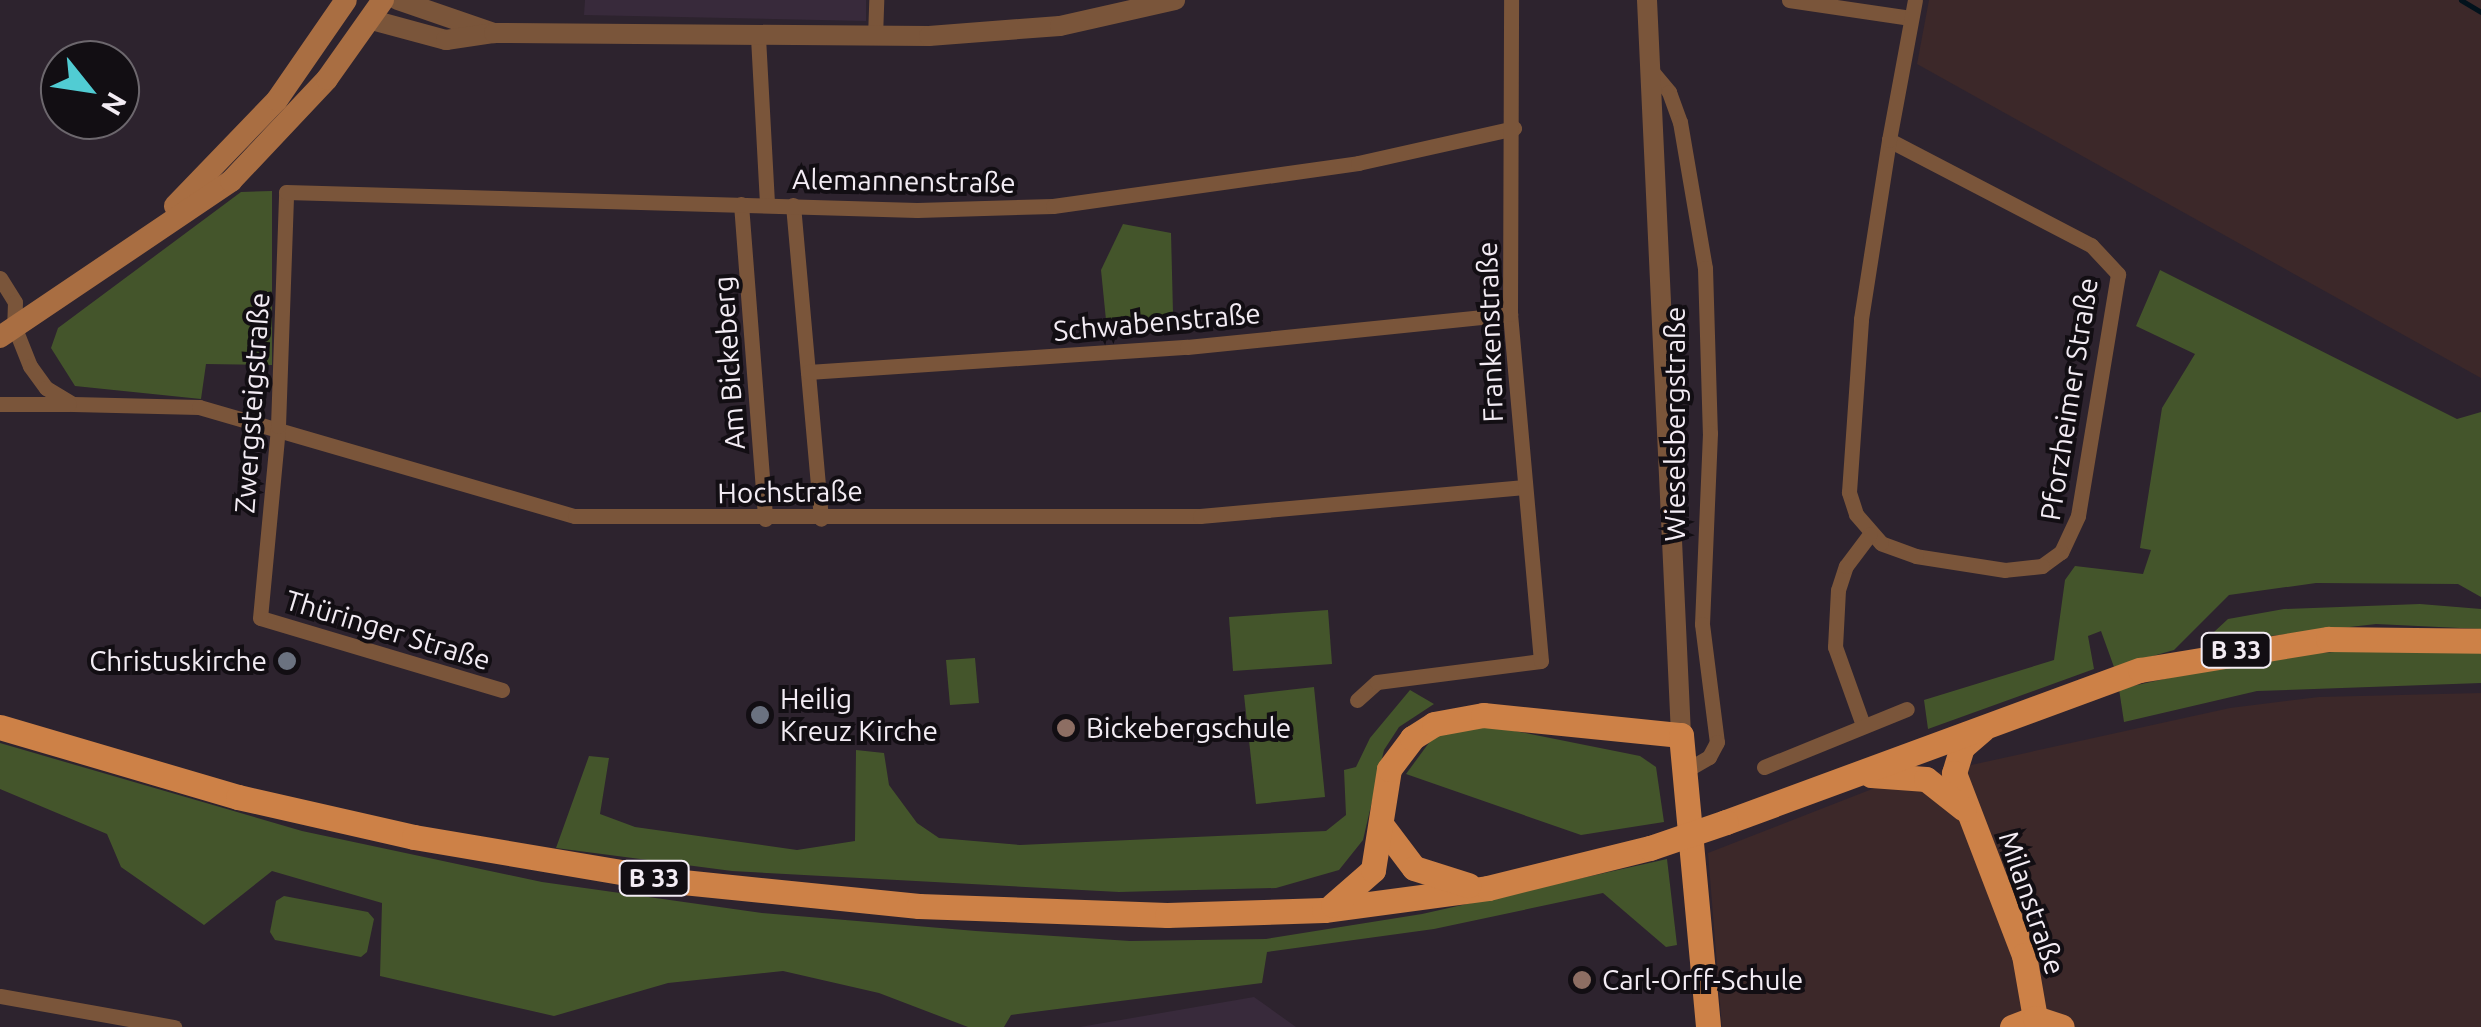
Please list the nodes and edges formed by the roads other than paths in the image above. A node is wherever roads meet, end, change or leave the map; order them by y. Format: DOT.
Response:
graph roads {
  1 [pos="398,0"];
  2 [pos="876,0"];
  3 [pos="1175,0"];
  4 [pos="1511,0"];
  5 [pos="1647,0"];
  6 [pos="1790,0"];
  7 [pos="1915,0"];
  8 [pos="342,1"];
  9 [pos="377,10"];
  10 [pos="1911,18"];
  11 [pos="494,33"];
  12 [pos="875,36"];
  13 [pos="758,37"];
  14 [pos="1650,69"];
  15 [pos="1514,128"];
  16 [pos="1889,140"];
  17 [pos="286,192"];
  18 [pos="742,204"];
  19 [pos="767,204"];
  20 [pos="792,205"];
  21 [pos="140,240"];
  22 [pos="0,278"];
  23 [pos="1510,314"];
  24 [pos="3,326"];
  25 [pos="808,372"];
  26 [pos="0,404"];
  27 [pos="73,404"];
  28 [pos="278,426"];
  29 [pos="1522,487"];
  30 [pos="820,518"];
  31 [pos="765,519"];
  32 [pos="1870,534"];
  33 [pos="260,618"];
  34 [pos="2481,641"];
  35 [pos="502,690"];
  36 [pos="1357,700"];
  37 [pos="1906,709"];
  38 [pos="1999,717"];
  39 [pos="1863,725"];
  40 [pos="0,727"];
  41 [pos="1681,735"];
  42 [pos="1764,767"];
  43 [pos="1683,772"];
  44 [pos="1846,777"];
  45 [pos="1966,810"];
  46 [pos="1382,826"];
  47 [pos="1488,888"];
  48 [pos="1324,910"];
  49 [pos="0,996"];
  50 [pos="2024,1022"];
  51 [pos="136,1023"];
  52 [pos="174,1027"];
  53 [pos="1708,1027"];
  54 [pos="2062,1027"];
  1 -- 11 [label="street"];
  2 -- 12 [label="street"];
  3 -- 12 [label="street"];
  4 -- 15 [label="street, Frankenstraße"];
  5 -- 14 [label="street, Wieselsbergstraße"];
  6 -- 10 [label="street"];
  7 -- 10 [label="street"];
  8 -- 9 [label="street"];
  8 -- 21 [label="main road"];
  9 -- 11 [label="street"];
  9 -- 21 [label="main road"];
  10 -- 16 [label="street"];
  11 -- 13 [label="street"];
  12 -- 13 [label="street"];
  13 -- 19 [label="street"];
  14 -- 41 [label="street, Wieselsbergstraße"];
  14 -- 43 [label="street, Wieselsbergstraße"];
  15 -- 20 [label="street, Alemannenstraße"];
  15 -- 23 [label="street, Frankenstraße"];
  16 -- 32 [label="street"];
  16 -- 32 [label="street, Pforzheimer Straße"];
  17 -- 18 [label="street, Alemannenstraße"];
  17 -- 28 [label="street, Zwergsteigstraße"];
  18 -- 19 [label="street, Alemannenstraße"];
  18 -- 31 [label="street, Am Bickeberg"];
  19 -- 20 [label="street, Alemannenstraße"];
  20 -- 25 [label="street"];
  21 -- 24 [label="main road"];
  22 -- 24 [label="street"];
  23 -- 25 [label="street, Schwabenstraße"];
  23 -- 29 [label="street, Frankenstraße"];
  24 -- 27 [label="street"];
  25 -- 30 [label="street"];
  26 -- 27 [label="street, Hochstraße"];
  27 -- 28 [label="street, Hochstraße"];
  28 -- 31 [label="street, Hochstraße"];
  28 -- 33 [label="street, Zwergsteigstraße"];
  29 -- 30 [label="street, Hochstraße"];
  29 -- 36 [label="street, Frankenstraße"];
  30 -- 31 [label="street, Hochstraße"];
  32 -- 39 [label="street"];
  33 -- 35 [label="street, Thüringer Straße"];
  34 -- 38 [label="main road, B 33"];
  37 -- 39 [label="street"];
  38 -- 44 [label="main road, B 33"];
  38 -- 45 [label="main road, Milanstraße"];
  39 -- 42 [label="street"];
  40 -- 48 [label="main road, B 33"];
  41 -- 43 [label="main road, Wieselsbergstraße"];
  41 -- 46 [label="main road"];
  43 -- 53 [label="main road, Wieselsbergstraße"];
  44 -- 45 [label="main road"];
  44 -- 47 [label="main road, B 33, bridge"];
  45 -- 50 [label="main road, Milanstraße"];
  46 -- 47 [label="main road"];
  46 -- 48 [label="main road"];
  47 -- 48 [label="main road, B 33"];
  49 -- 51 [label="street"];
  50 -- 54 [label="main road"];
  51 -- 52 [label="street"];
}
